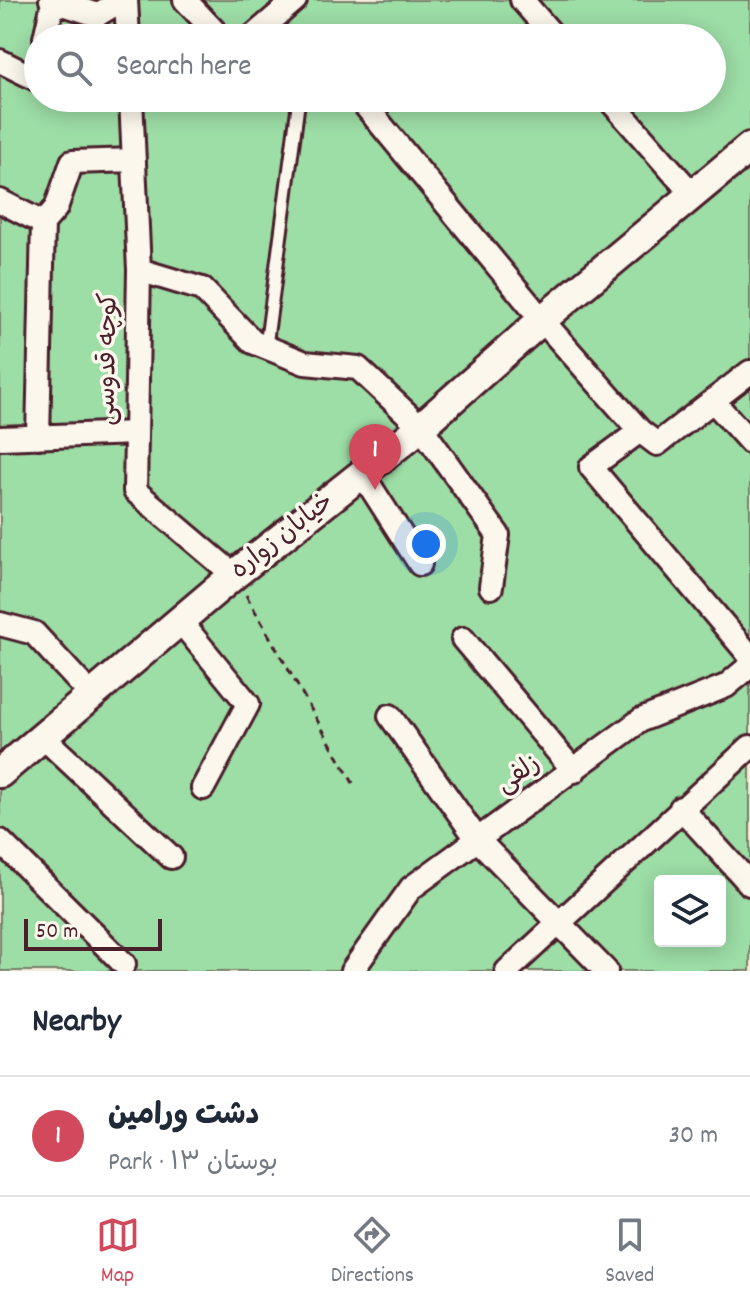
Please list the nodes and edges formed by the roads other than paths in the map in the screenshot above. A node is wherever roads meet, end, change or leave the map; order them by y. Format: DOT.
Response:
graph roads {
  1 [pos="124,0"];
  2 [pos="185,0"];
  3 [pos="295,0"];
  4 [pos="522,0"];
  5 [pos="52,1"];
  6 [pos="48,24"];
  7 [pos="127,24"];
  8 [pos="208,24"];
  9 [pos="267,24"];
  10 [pos="543,24"];
  11 [pos="0,61"];
  12 [pos="24,73"];
  13 [pos="132,112"];
  14 [pos="297,112"];
  15 [pos="371,112"];
  16 [pos="620,112"];
  17 [pos="750,147"];
  18 [pos="134,160"];
  19 [pos="693,195"];
  20 [pos="0,201"];
  21 [pos="43,223"];
  22 [pos="139,270"];
  23 [pos="542,320"];
  24 [pos="266,346"];
  25 [pos="750,372"];
  26 [pos="714,402"];
  27 [pos="421,427"];
  28 [pos="640,431"];
  29 [pos="136,433"];
  30 [pos="38,437"];
  31 [pos="0,438"];
  32 [pos="750,442"];
  33 [pos="363,475"];
  34 [pos="420,564"];
  35 [pos="234,575"];
  36 [pos="491,587"];
  37 [pos="181,622"];
  38 [pos="0,624"];
  39 [pos="463,639"];
  40 [pos="750,656"];
  41 [pos="750,666"];
  42 [pos="92,696"];
  43 [pos="390,716"];
  44 [pos="43,737"];
  45 [pos="750,747"];
  46 [pos="574,771"];
  47 [pos="0,773"];
  48 [pos="203,788"];
  49 [pos="681,808"];
  50 [pos="477,839"];
  51 [pos="0,841"];
  52 [pos="171,857"];
  53 [pos="750,884"];
  54 [pos="560,925"];
  55 [pos="124,964"];
  56 [pos="353,971"];
  57 [pos="507,971"];
  58 [pos="606,971"];
  1 -- 5 [label="street"];
  1 -- 7 [label="street"];
  2 -- 8 [label="street"];
  3 -- 9 [label="street"];
  4 -- 10 [label="street"];
  5 -- 6 [label="street"];
  11 -- 12 [label="street"];
  13 -- 18 [label="street, کوچه قدوسی"];
  14 -- 24 [label="lane"];
  15 -- 23 [label="street"];
  16 -- 19 [label="street"];
  17 -- 19 [label="street, خیابان زواره"];
  18 -- 21 [label="street"];
  18 -- 22 [label="street, کوچه قدوسی"];
  19 -- 23 [label="street, خیابان زواره"];
  20 -- 21 [label="street"];
  21 -- 30 [label="street"];
  22 -- 24 [label="street"];
  22 -- 29 [label="street, کوچه قدوسی"];
  23 -- 27 [label="street, خیابان زواره"];
  23 -- 28 [label="street"];
  24 -- 27 [label="street"];
  25 -- 26 [label="street"];
  26 -- 28 [label="street"];
  26 -- 32 [label="street"];
  27 -- 33 [label="street, خیابان زواره"];
  27 -- 36 [label="street"];
  28 -- 40 [label="street"];
  29 -- 30 [label="street"];
  29 -- 35 [label="street, کوچه قدوسی"];
  30 -- 31 [label="street"];
  33 -- 34 [label="street"];
  33 -- 35 [label="street, خیابان زواره"];
  35 -- 37 [label="street, خیابان زواره"];
  37 -- 42 [label="street, خیابان زواره"];
  37 -- 48 [label="street"];
  38 -- 42 [label="street"];
  39 -- 46 [label="street"];
  41 -- 46 [label="street, زلفی"];
  42 -- 44 [label="street, خیابان زواره"];
  43 -- 50 [label="street"];
  44 -- 47 [label="street, خیابان زواره"];
  44 -- 52 [label="street"];
  45 -- 49 [label="street"];
  46 -- 50 [label="street, زلفی"];
  49 -- 53 [label="street"];
  49 -- 54 [label="street"];
  50 -- 54 [label="street"];
  50 -- 56 [label="street, زلفی"];
  51 -- 55 [label="street"];
  54 -- 57 [label="street"];
  54 -- 58 [label="street"];
}
